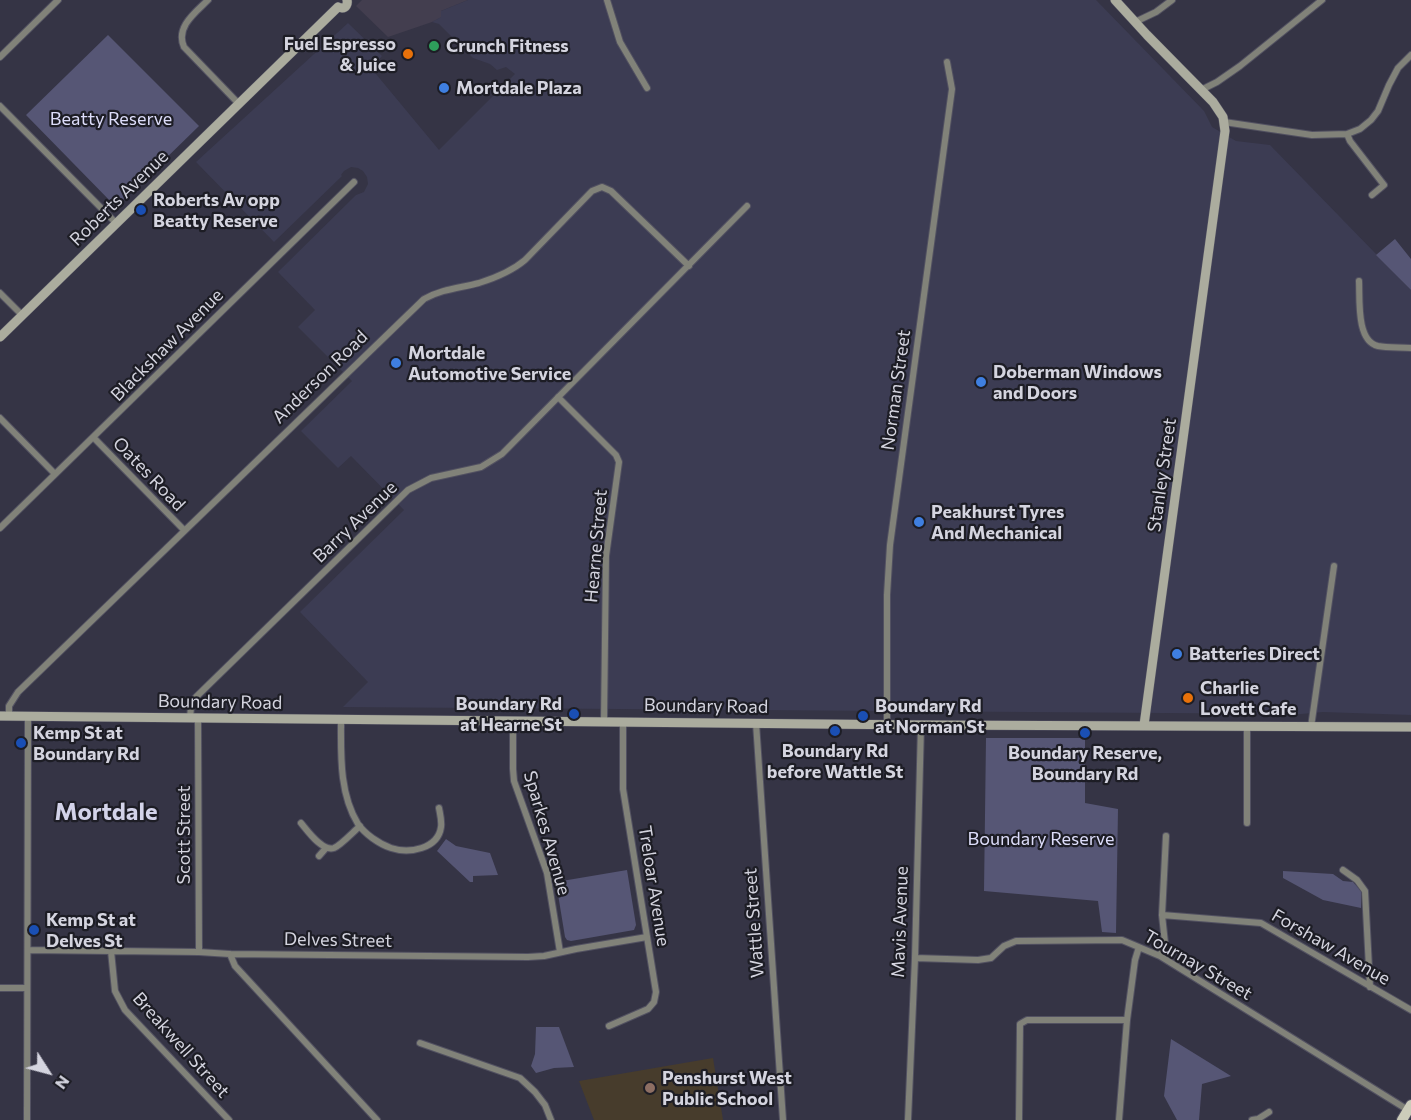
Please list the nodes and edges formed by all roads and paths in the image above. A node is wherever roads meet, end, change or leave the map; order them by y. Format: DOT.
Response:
graph roads {
  1 [pos="58,0"];
  2 [pos="208,0"];
  3 [pos="347,0"];
  4 [pos="607,0"];
  5 [pos="1115,0"];
  6 [pos="1172,0"];
  7 [pos="1322,0"];
  8 [pos="337,3"];
  9 [pos="1135,22"];
  10 [pos="2,52"];
  11 [pos="1411,56"];
  12 [pos="947,62"];
  13 [pos="647,88"];
  14 [pos="1201,90"];
  15 [pos="238,104"];
  16 [pos="0,106"];
  17 [pos="1224,122"];
  18 [pos="1347,134"];
  19 [pos="354,182"];
  20 [pos="1372,195"];
  21 [pos="747,206"];
  22 [pos="116,224"];
  23 [pos="688,266"];
  24 [pos="1359,281"];
  25 [pos="0,293"];
  26 [pos="22,315"];
  27 [pos="0,337"];
  28 [pos="1411,348"];
  29 [pos="558,397"];
  30 [pos="0,418"];
  31 [pos="94,438"];
  32 [pos="55,474"];
  33 [pos="0,528"];
  34 [pos="184,530"];
  35 [pos="1334,566"];
  36 [pos="4,716"];
  37 [pos="28,716"];
  38 [pos="194,718"];
  39 [pos="341,719"];
  40 [pos="604,721"];
  41 [pos="513,722"];
  42 [pos="623,722"];
  43 [pos="756,723"];
  44 [pos="886,724"];
  45 [pos="921,725"];
  46 [pos="1144,725"];
  47 [pos="1247,727"];
  48 [pos="1311,727"];
  49 [pos="1411,727"];
  50 [pos="439,808"];
  51 [pos="301,823"];
  52 [pos="1247,823"];
  53 [pos="360,826"];
  54 [pos="1166,836"];
  55 [pos="326,848"];
  56 [pos="319,856"];
  57 [pos="1343,870"];
  58 [pos="1162,915"];
  59 [pos="647,937"];
  60 [pos="1139,946"];
  61 [pos="28,950"];
  62 [pos="111,951"];
  63 [pos="199,952"];
  64 [pos="560,952"];
  65 [pos="230,954"];
  66 [pos="1160,956"];
  67 [pos="915,958"];
  68 [pos="1370,987"];
  69 [pos="0,988"];
  70 [pos="27,988"];
  71 [pos="1411,1010"];
  72 [pos="1127,1020"];
  73 [pos="609,1026"];
  74 [pos="420,1044"];
  75 [pos="1269,1112"];
  76 [pos="1407,1112"];
  77 [pos="27,1120"];
  78 [pos="229,1120"];
  79 [pos="377,1120"];
  80 [pos="551,1120"];
  81 [pos="783,1120"];
  82 [pos="908,1120"];
  83 [pos="1019,1120"];
  84 [pos="1119,1120"];
  85 [pos="1252,1120"];
  1 -- 10 [label="street"];
  2 -- 15 [label="street"];
  3 -- 8 [label="main road, Roberts Avenue"];
  4 -- 13 [label="street"];
  5 -- 9 [label="main road"];
  6 -- 9 [label="street"];
  7 -- 14 [label="street"];
  8 -- 15 [label="main road, Roberts Avenue"];
  9 -- 14 [label="main road"];
  11 -- 18 [label="street"];
  12 -- 44 [label="street, Norman Street"];
  14 -- 17 [label="main road"];
  15 -- 22 [label="main road, Roberts Avenue"];
  16 -- 22 [label="street"];
  17 -- 18 [label="street"];
  17 -- 46 [label="main road, Stanley Street"];
  18 -- 20 [label="street"];
  19 -- 31 [label="street, Blackshaw Avenue"];
  21 -- 23 [label="street, Barry Avenue"];
  22 -- 26 [label="main road, Roberts Avenue"];
  23 -- 29 [label="street, Barry Avenue"];
  23 -- 34 [label="street, Anderson Road"];
  24 -- 28 [label="street"];
  25 -- 26 [label="street"];
  26 -- 27 [label="main road, Roberts Avenue"];
  29 -- 38 [label="street, Barry Avenue"];
  29 -- 40 [label="street, Hearne Street"];
  30 -- 32 [label="street"];
  31 -- 32 [label="street, Blackshaw Avenue"];
  31 -- 34 [label="street, Oates Road"];
  32 -- 33 [label="street, Blackshaw Avenue"];
  34 -- 36 [label="street, Anderson Road"];
  35 -- 48 [label="street"];
  36 -- 37 [label="main road, Boundary Road"];
  37 -- 38 [label="main road, Boundary Road"];
  37 -- 61 [label="street"];
  38 -- 39 [label="main road, Boundary Road"];
  38 -- 63 [label="street, Scott Street"];
  39 -- 41 [label="main road, Boundary Road"];
  39 -- 53 [label="street"];
  40 -- 41 [label="main road, Boundary Road"];
  40 -- 42 [label="main road, Boundary Road"];
  41 -- 64 [label="street, Sparkes Avenue"];
  42 -- 43 [label="main road, Boundary Road"];
  42 -- 59 [label="street, Treloar Avenue"];
  43 -- 44 [label="main road, Boundary Road"];
  43 -- 81 [label="street, Wattle Street"];
  44 -- 45 [label="main road, Boundary Road"];
  45 -- 46 [label="main road, Boundary Road"];
  45 -- 67 [label="street, Mavis Avenue"];
  46 -- 47 [label="main road, Boundary Road"];
  47 -- 48 [label="main road, Boundary Road"];
  47 -- 52 [label="street"];
  48 -- 49 [label="main road, Boundary Road"];
  50 -- 53 [label="street"];
  51 -- 55 [label="street"];
  53 -- 55 [label="street"];
  54 -- 58 [label="street"];
  55 -- 56 [label="street"];
  57 -- 68 [label="street"];
  58 -- 66 [label="street"];
  58 -- 68 [label="street, Forshaw Avenue"];
  59 -- 64 [label="street, Delves Street"];
  59 -- 73 [label="street, Treloar Avenue"];
  60 -- 66 [label="street, Tournay Street"];
  60 -- 67 [label="street, Tournay Street"];
  60 -- 72 [label="street"];
  61 -- 62 [label="street, Delves Street"];
  61 -- 70 [label="street"];
  62 -- 63 [label="street, Delves Street"];
  62 -- 78 [label="street, Breakwell Street"];
  63 -- 65 [label="street, Delves Street"];
  64 -- 65 [label="street, Delves Street"];
  65 -- 79 [label="street"];
  66 -- 76 [label="street, Tournay Street"];
  67 -- 82 [label="street, Mavis Avenue"];
  68 -- 71 [label="street, Forshaw Avenue"];
  69 -- 70 [label="street"];
  70 -- 77 [label="street"];
  72 -- 83 [label="street"];
  72 -- 84 [label="street"];
  74 -- 80 [label="street"];
  75 -- 85 [label="street"];
}
